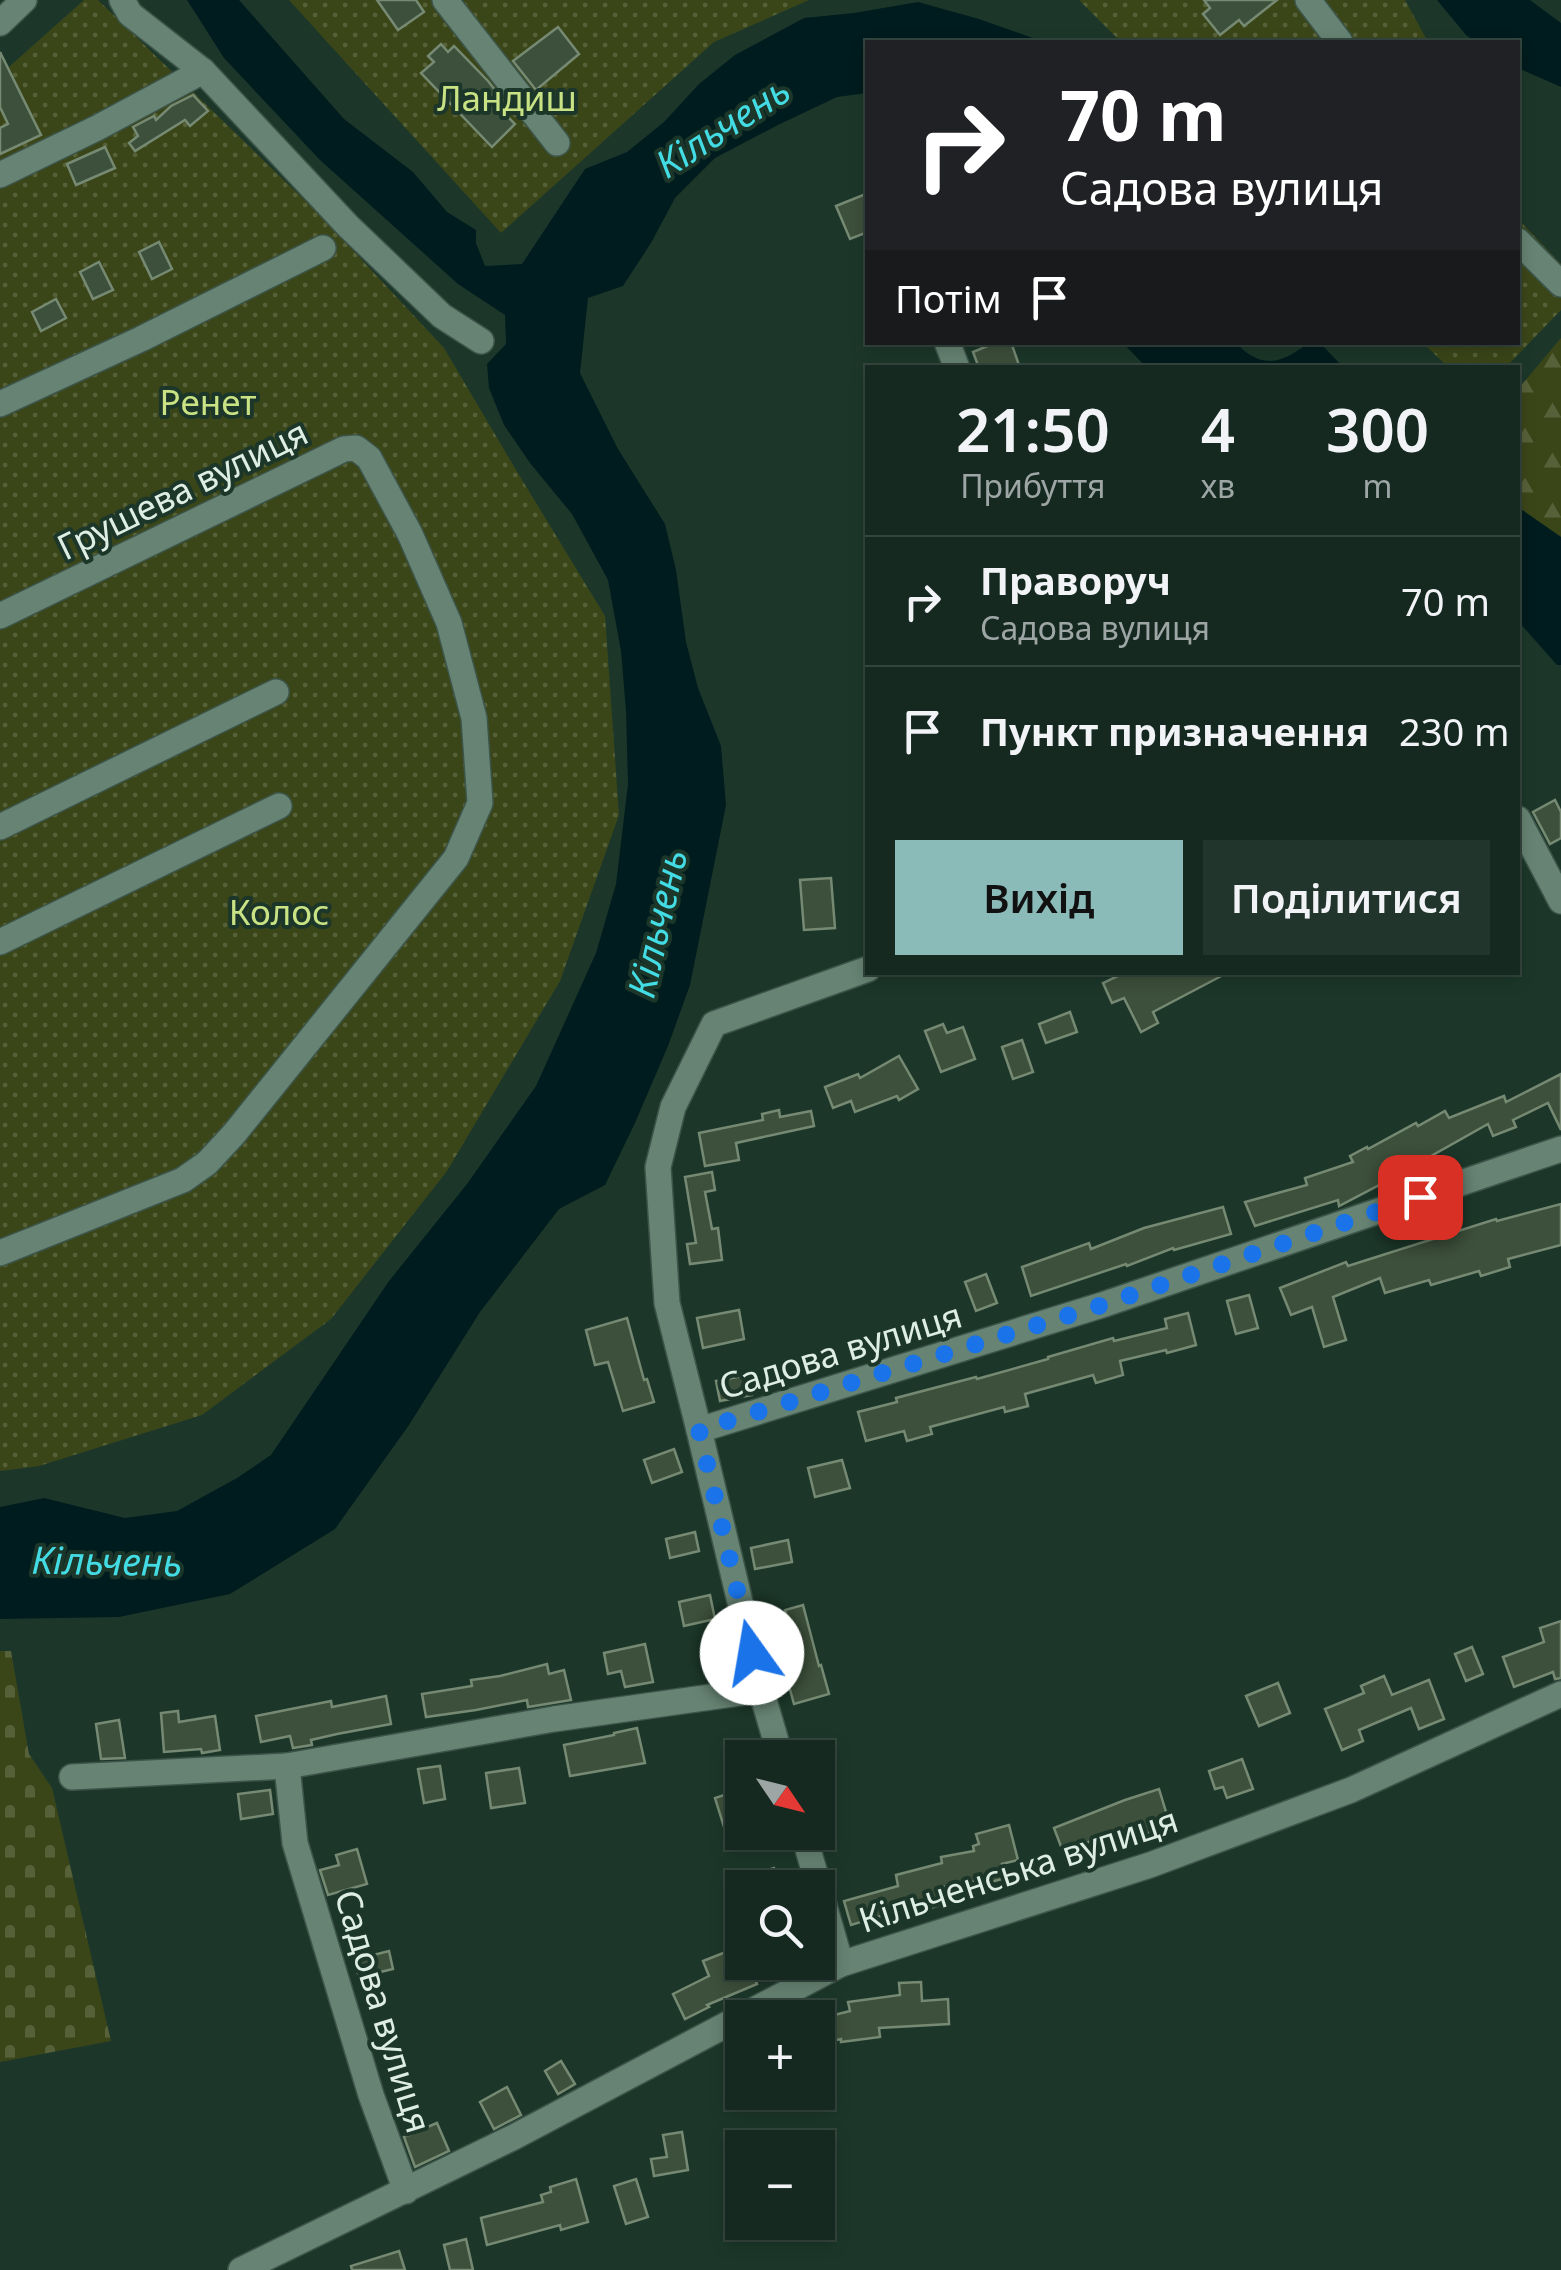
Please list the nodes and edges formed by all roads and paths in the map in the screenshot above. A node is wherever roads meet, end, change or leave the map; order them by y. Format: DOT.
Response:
graph roads {
  1 [pos="24,0"];
  2 [pos="122,0"];
  3 [pos="445,0"];
  4 [pos="1308,0"];
  5 [pos="0,23"];
  6 [pos="1338,40"];
  7 [pos="203,70"];
  8 [pos="557,143"];
  9 [pos="0,175"];
  10 [pos="1520,244"];
  11 [pos="323,248"];
  12 [pos="1561,284"];
  13 [pos="481,341"];
  14 [pos="0,404"];
  15 [pos="0,616"];
  16 [pos="276,692"];
  17 [pos="279,806"];
  18 [pos="1520,823"];
  19 [pos="0,828"];
  20 [pos="1561,901"];
  21 [pos="0,942"];
  22 [pos="865,970"];
  23 [pos="1561,1149"];
  24 [pos="0,1252"];
  25 [pos="699,1430"];
  26 [pos="761,1690"];
  27 [pos="1561,1694"];
  28 [pos="776,1740"];
  29 [pos="287,1766"];
  30 [pos="72,1777"];
  31 [pos="808,1850"];
  32 [pos="841,1964"];
  33 [pos="406,2191"];
  34 [pos="241,2270"];
  1 -- 5 [label="street"];
  2 -- 7 [label="street"];
  3 -- 8 [label="street"];
  4 -- 6 [label="street"];
  7 -- 9 [label="street"];
  7 -- 13 [label="street"];
  10 -- 12 [label="street"];
  11 -- 14 [label="street"];
  15 -- 24 [label="street, Грушева вулиця"];
  16 -- 19 [label="street"];
  17 -- 21 [label="street"];
  18 -- 20 [label="street"];
  22 -- 25 [label="street"];
  23 -- 25 [label="street, Садова вулиця"];
  25 -- 26 [label="street, Садова вулиця"];
  26 -- 28 [label="street, Садова вулиця"];
  26 -- 29 [label="street"];
  27 -- 32 [label="street, Кільченська вулиця"];
  29 -- 30 [label="street"];
  29 -- 33 [label="street, Садова вулиця"];
  31 -- 32 [label="street"];
  32 -- 33 [label="street, Кільченська вулиця"];
  33 -- 34 [label="street, Кільченська вулиця"];
}
